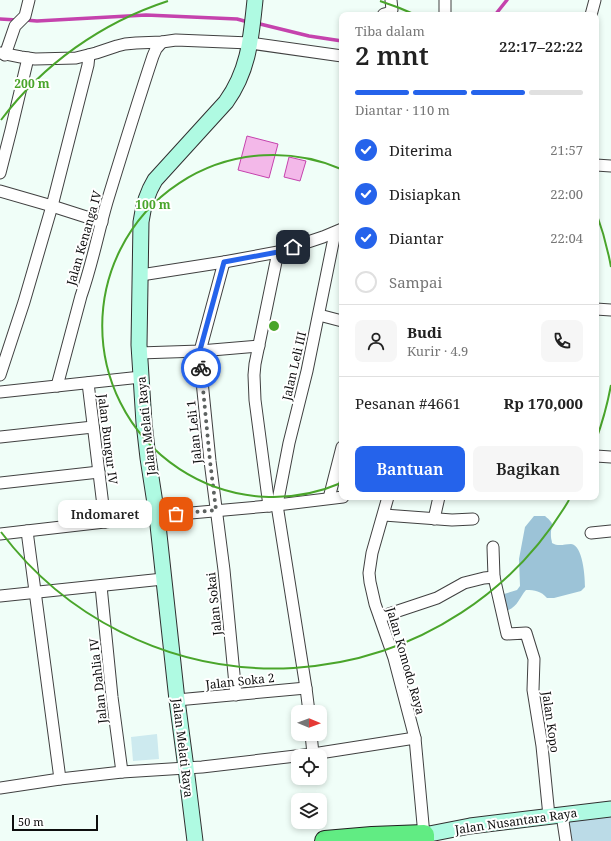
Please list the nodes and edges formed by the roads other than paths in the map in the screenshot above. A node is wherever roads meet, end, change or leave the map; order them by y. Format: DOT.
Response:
graph roads {
  1 [pos="29,0"];
  2 [pos="391,0"];
  3 [pos="445,0"];
  4 [pos="595,0"];
  5 [pos="254,7"];
  6 [pos="388,12"];
  7 [pos="445,12"];
  8 [pos="592,12"];
  9 [pos="251,37"];
  10 [pos="162,42"];
  11 [pos="2,54"];
  12 [pos="89,55"];
  13 [pos="339,55"];
  14 [pos="28,58"];
  15 [pos="599,165"];
  16 [pos="611,166"];
  17 [pos="0,173"];
  18 [pos="0,190"];
  19 [pos="52,206"];
  20 [pos="102,222"];
  21 [pos="338,231"];
  22 [pos="278,252"];
  23 [pos="224,262"];
  24 [pos="141,274"];
  25 [pos="599,309"];
  26 [pos="611,310"];
  27 [pos="319,315"];
  28 [pos="339,320"];
  29 [pos="259,346"];
  30 [pos="200,350"];
  31 [pos="139,353"];
  32 [pos="0,375"];
  33 [pos="141,377"];
  34 [pos="88,383"];
  35 [pos="57,386"];
  36 [pos="0,392"];
  37 [pos="93,427"];
  38 [pos="0,437"];
  39 [pos="599,456"];
  40 [pos="611,457"];
  41 [pos="339,458"];
  42 [pos="99,472"];
  43 [pos="0,484"];
  44 [pos="339,497"];
  45 [pos="329,498"];
  46 [pos="387,500"];
  47 [pos="437,500"];
  48 [pos="273,505"];
  49 [pos="216,510"];
  50 [pos="384,515"];
  51 [pos="156,516"];
  52 [pos="434,519"];
  53 [pos="473,519"];
  54 [pos="105,522"];
  55 [pos="27,530"];
  56 [pos="611,531"];
  57 [pos="591,533"];
  58 [pos="0,534"];
  59 [pos="493,547"];
  60 [pos="494,577"];
  61 [pos="163,579"];
  62 [pos="101,586"];
  63 [pos="35,593"];
  64 [pos="0,596"];
  65 [pos="380,617"];
  66 [pos="306,688"];
  67 [pos="236,695"];
  68 [pos="177,700"];
  69 [pos="308,705"];
  70 [pos="415,738"];
  71 [pos="327,752"];
  72 [pos="291,756"];
  73 [pos="186,768"];
  74 [pos="122,772"];
  75 [pos="60,779"];
  76 [pos="0,788"];
  77 [pos="611,809"];
  78 [pos="556,815"];
  79 [pos="424,838"];
  80 [pos="372,839"];
  81 [pos="194,841"];
  82 [pos="325,841"];
  83 [pos="566,841"];
  1 -- 11 [label="street"];
  2 -- 6 [label="street"];
  3 -- 7 [label="street"];
  4 -- 8 [label="street"];
  5 -- 9 [label="street, Jalan Melati Raya"];
  9 -- 10 [label="street"];
  9 -- 13 [label="street"];
  9 -- 24 [label="street, Jalan Melati Raya"];
  10 -- 12 [label="street"];
  10 -- 20 [label="street, Jalan Kenanga IV"];
  11 -- 14 [label="street"];
  12 -- 14 [label="street"];
  12 -- 19 [label="street"];
  14 -- 17 [label="street"];
  15 -- 16 [label="street"];
  18 -- 19 [label="street"];
  19 -- 20 [label="street"];
  19 -- 32 [label="street"];
  20 -- 35 [label="street, Jalan Kenanga IV"];
  21 -- 22 [label="street"];
  21 -- 27 [label="street, Jalan Leli III"];
  22 -- 23 [label="street"];
  22 -- 29 [label="street"];
  23 -- 24 [label="street"];
  23 -- 30 [label="street, Jalan Leli 1"];
  24 -- 31 [label="street, Jalan Melati Raya"];
  25 -- 26 [label="street"];
  27 -- 28 [label="street"];
  27 -- 48 [label="street, Jalan Leli III"];
  29 -- 30 [label="street"];
  29 -- 48 [label="street"];
  30 -- 31 [label="street"];
  30 -- 49 [label="street, Jalan Leli 1"];
  31 -- 33 [label="street, Jalan Melati Raya"];
  33 -- 34 [label="street"];
  33 -- 51 [label="street, Jalan Melati Raya"];
  34 -- 35 [label="street"];
  34 -- 37 [label="street, Jalan Bungur IV"];
  35 -- 36 [label="street"];
  37 -- 38 [label="street"];
  37 -- 42 [label="street, Jalan Bungur IV"];
  39 -- 40 [label="street"];
  41 -- 45 [label="street"];
  42 -- 43 [label="street"];
  42 -- 54 [label="street, Jalan Bungur IV"];
  44 -- 45 [label="street"];
  45 -- 48 [label="street"];
  46 -- 50 [label="street, Jalan Komodo Raya"];
  47 -- 52 [label="street"];
  48 -- 49 [label="street"];
  48 -- 66 [label="street"];
  49 -- 51 [label="street"];
  49 -- 67 [label="street, Jalan Sokai"];
  50 -- 52 [label="street"];
  50 -- 65 [label="street, Jalan Komodo Raya"];
  51 -- 54 [label="street"];
  51 -- 61 [label="street, Jalan Melati Raya"];
  52 -- 53 [label="street"];
  54 -- 55 [label="street"];
  55 -- 58 [label="street"];
  55 -- 63 [label="street"];
  56 -- 57 [label="street"];
  59 -- 60 [label="street"];
  60 -- 65 [label="street"];
  60 -- 78 [label="street, Jalan Kopo"];
  61 -- 62 [label="street"];
  61 -- 68 [label="street, Jalan Melati Raya"];
  62 -- 63 [label="street"];
  62 -- 74 [label="street, Jalan Dahlia IV"];
  63 -- 64 [label="street"];
  63 -- 75 [label="street"];
  65 -- 70 [label="street, Jalan Komodo Raya"];
  66 -- 67 [label="street, Jalan Soka 2"];
  66 -- 69 [label="street"];
  67 -- 68 [label="street, Jalan Soka 2"];
  68 -- 73 [label="street, Jalan Melati Raya"];
  70 -- 71 [label="street"];
  70 -- 79 [label="street, Jalan Komodo Raya"];
  72 -- 73 [label="street"];
  73 -- 74 [label="street"];
  73 -- 81 [label="street, Jalan Melati Raya"];
  74 -- 75 [label="street"];
  75 -- 76 [label="street"];
  77 -- 78 [label="street, Jalan Nusantara Raya"];
  78 -- 79 [label="street, Jalan Nusantara Raya"];
  78 -- 83 [label="street, Jalan Kopo"];
  79 -- 80 [label="highway, Jalan Nusantara Raya"];
  80 -- 82 [label="highway, Jalan Nusantara Raya"];
}
